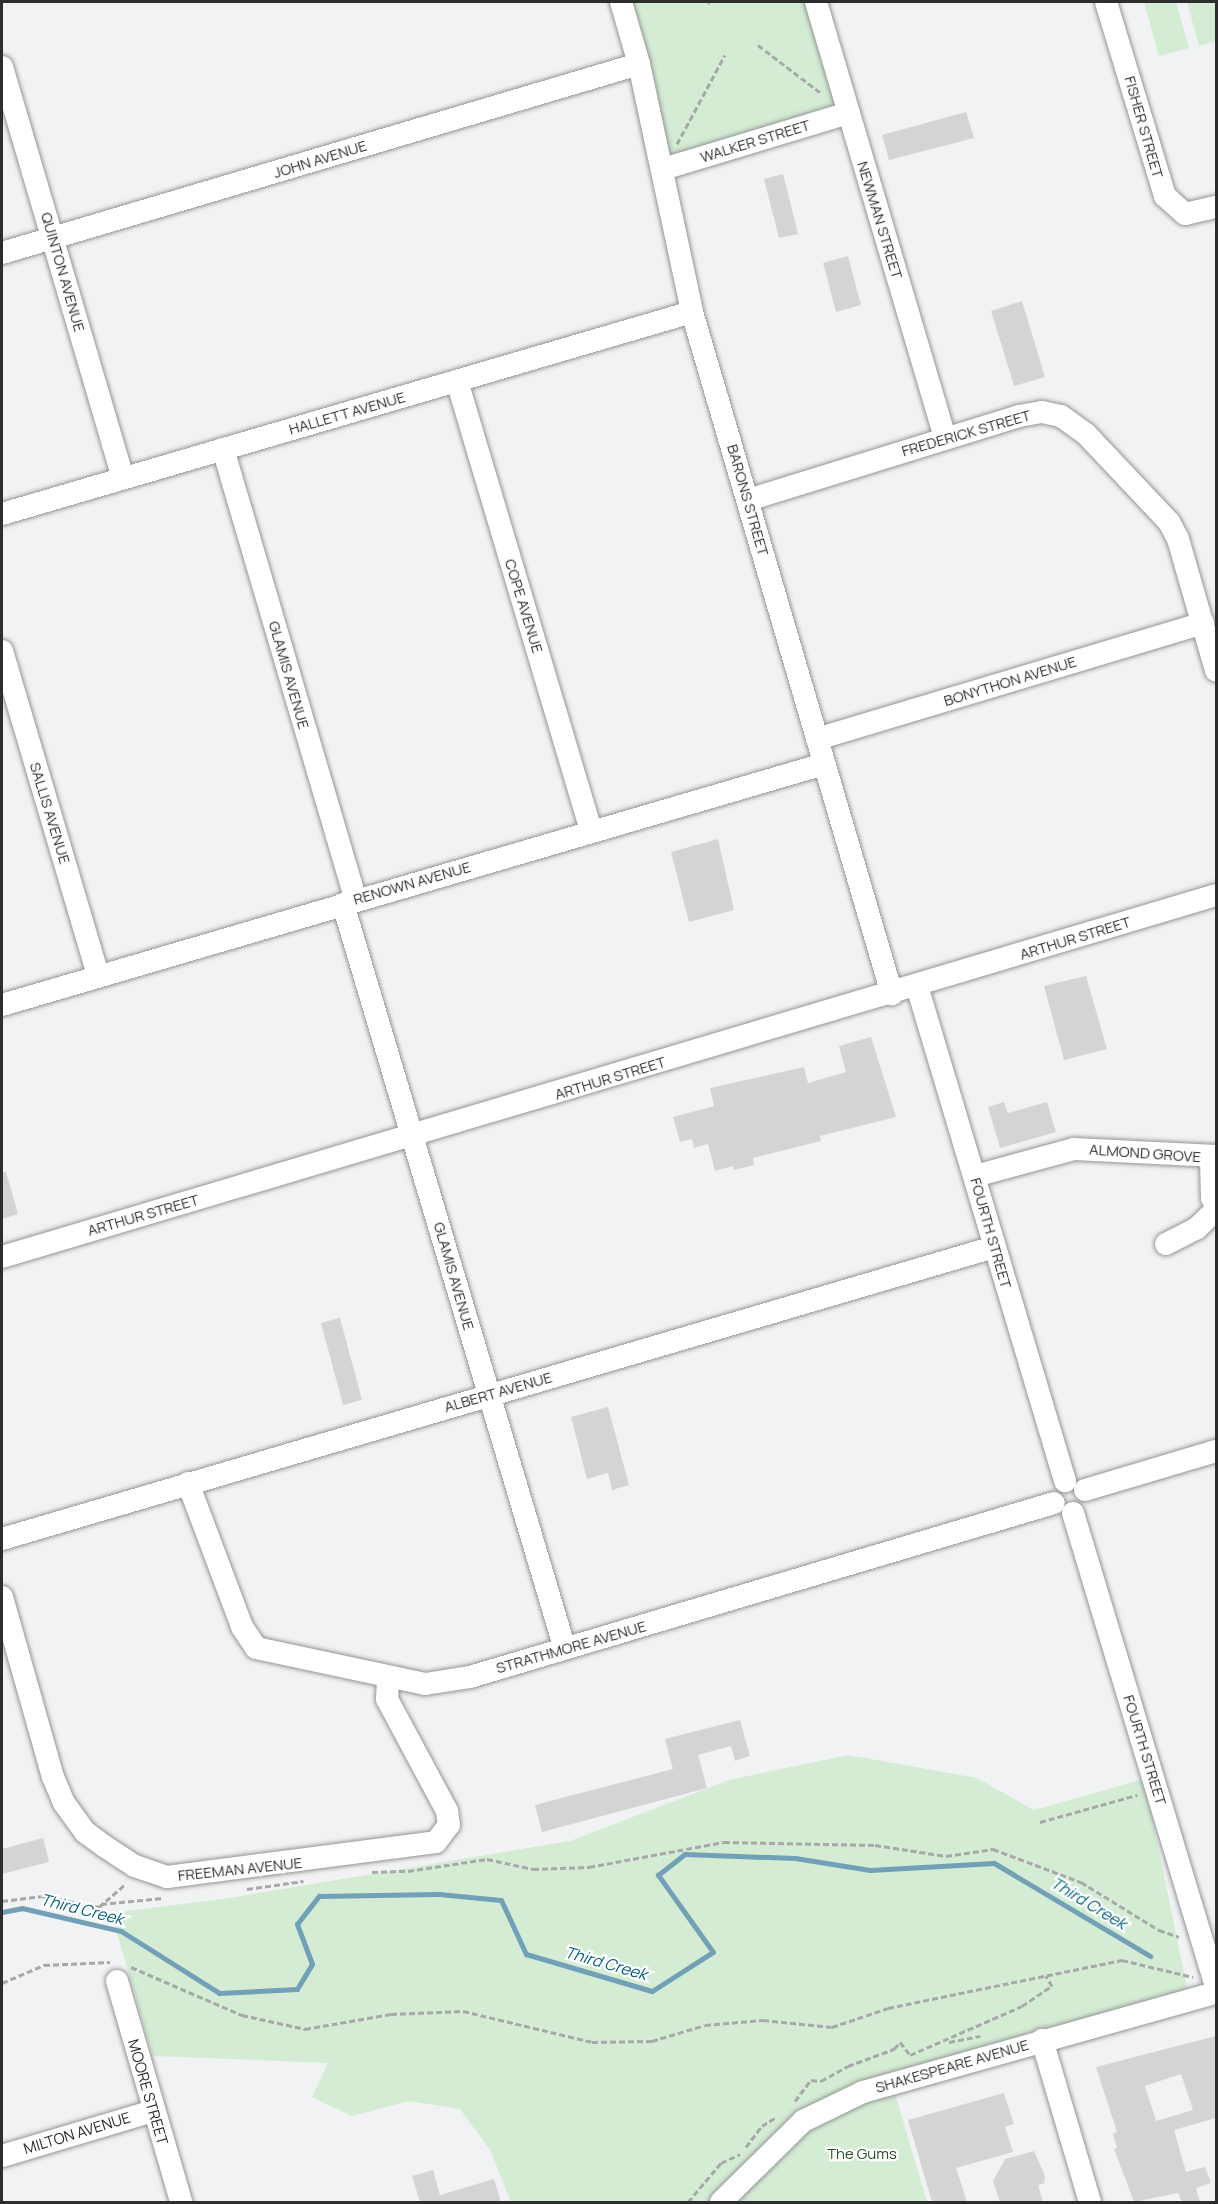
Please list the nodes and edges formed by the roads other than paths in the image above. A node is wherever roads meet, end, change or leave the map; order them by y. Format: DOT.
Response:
graph roads {
  1 [pos="621,2"];
  2 [pos="816,2"];
  3 [pos="1106,2"];
  4 [pos="639,64"];
  5 [pos="2,66"];
  6 [pos="848,113"];
  7 [pos="663,169"];
  8 [pos="1216,207"];
  9 [pos="53,238"];
  10 [pos="2,253"];
  11 [pos="692,312"];
  12 [pos="457,381"];
  13 [pos="945,437"];
  14 [pos="223,449"];
  15 [pos="123,478"];
  16 [pos="748,500"];
  17 [pos="2,514"];
  18 [pos="1203,623"];
  19 [pos="2,651"];
  20 [pos="1216,671"];
  21 [pos="817,739"];
  22 [pos="824,764"];
  23 [pos="591,831"];
  24 [pos="1216,895"];
  25 [pos="349,902"];
  26 [pos="98,976"];
  27 [pos="917,986"];
  28 [pos="892,994"];
  29 [pos="2,1005"];
  30 [pos="414,1136"];
  31 [pos="1214,1157"];
  32 [pos="975,1176"];
  33 [pos="1216,1208"];
  34 [pos="1166,1244"];
  35 [pos="994,1247"];
  36 [pos="2,1257"];
  37 [pos="488,1394"];
  38 [pos="1216,1451"];
  39 [pos="188,1484"];
  40 [pos="1075,1486"];
  41 [pos="1064,1508"];
  42 [pos="2,1539"];
  43 [pos="2,1604"];
  44 [pos="566,1649"];
  45 [pos="388,1677"];
  46 [pos="122,1971"];
  47 [pos="1216,1989"];
  48 [pos="1042,2040"];
  49 [pos="153,2111"];
  50 [pos="2,2156"];
  51 [pos="181,2202"];
  52 [pos="721,2202"];
  53 [pos="1090,2202"];
  1 -- 4 [label="street, BARONS STREET"];
  2 -- 6 [label="street, NEWMAN STREET"];
  3 -- 8 [label="street, FISHER STREET"];
  4 -- 7 [label="street, BARONS STREET"];
  4 -- 9 [label="street, JOHN AVENUE"];
  5 -- 9 [label="street, QUINTON AVENUE"];
  6 -- 7 [label="street, WALKER STREET"];
  6 -- 13 [label="street, NEWMAN STREET"];
  7 -- 11 [label="street, BARONS STREET"];
  9 -- 10 [label="street, JOHN AVENUE"];
  9 -- 15 [label="street, QUINTON AVENUE"];
  11 -- 12 [label="street, HALLETT AVENUE"];
  11 -- 16 [label="street, BARONS STREET"];
  12 -- 14 [label="street, HALLETT AVENUE"];
  12 -- 23 [label="street, COPE AVENUE"];
  13 -- 16 [label="street, FREDERICK STREET"];
  13 -- 18 [label="street, FREDERICK STREET"];
  14 -- 15 [label="street, HALLETT AVENUE"];
  14 -- 25 [label="street, GLAMIS AVENUE"];
  15 -- 17 [label="street, HALLETT AVENUE"];
  16 -- 21 [label="street, BARONS STREET"];
  18 -- 20 [label="street, FREDERICK STREET"];
  18 -- 21 [label="street, BONYTHON AVENUE"];
  19 -- 26 [label="street, SALLIS AVENUE"];
  21 -- 22 [label="street, BARONS STREET"];
  22 -- 23 [label="street, RENOWN AVENUE"];
  22 -- 28 [label="street, BARONS STREET"];
  23 -- 25 [label="street, RENOWN AVENUE"];
  24 -- 27 [label="street, ARTHUR STREET"];
  25 -- 26 [label="street, RENOWN AVENUE"];
  25 -- 30 [label="street, GLAMIS AVENUE"];
  26 -- 29 [label="street, RENOWN AVENUE"];
  27 -- 28 [label="street, ARTHUR STREET"];
  27 -- 32 [label="street, FOURTH STREET"];
  28 -- 30 [label="street, ARTHUR STREET"];
  30 -- 36 [label="street, ARTHUR STREET"];
  30 -- 37 [label="street, GLAMIS AVENUE"];
  31 -- 32 [label="street, ALMOND GROVE"];
  31 -- 33 [label="street, ALMOND GROVE"];
  32 -- 35 [label="street, FOURTH STREET"];
  33 -- 34 [label="street, ALMOND GROVE"];
  35 -- 37 [label="street, ALBERT AVENUE"];
  35 -- 40 [label="street, FOURTH STREET"];
  37 -- 39 [label="street, ALBERT AVENUE"];
  37 -- 44 [label="street, GLAMIS AVENUE"];
  38 -- 40 [label="street"];
  39 -- 42 [label="street, ALBERT AVENUE"];
  39 -- 45 [label="street, STRATHMORE AVENUE"];
  40 -- 41 [label="street"];
  41 -- 44 [label="street, STRATHMORE AVENUE"];
  41 -- 47 [label="street, FOURTH STREET"];
  43 -- 45 [label="street, FREEMAN AVENUE"];
  44 -- 45 [label="street, STRATHMORE AVENUE"];
  46 -- 49 [label="street, MOORE STREET"];
  47 -- 48 [label="street, SHAKESPEARE AVENUE"];
  48 -- 52 [label="street, SHAKESPEARE AVENUE"];
  48 -- 53 [label="street"];
  49 -- 50 [label="street, MILTON AVENUE"];
  49 -- 51 [label="street, MOORE STREET"];
}
